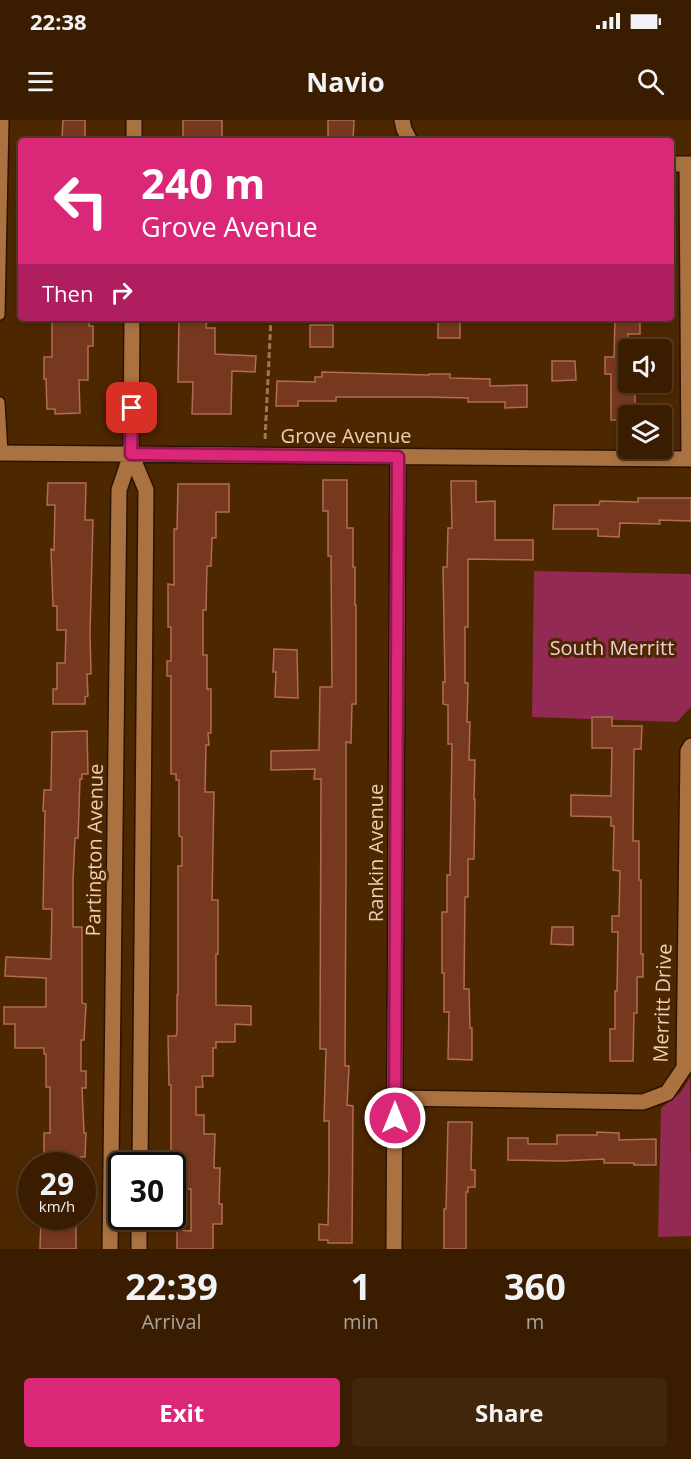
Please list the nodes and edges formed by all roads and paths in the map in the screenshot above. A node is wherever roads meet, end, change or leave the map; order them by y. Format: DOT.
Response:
graph roads {
  1 [pos="3,120"];
  2 [pos="134,120"];
  3 [pos="402,120"];
  4 [pos="134,138"];
  5 [pos="408,138"];
  6 [pos="689,164"];
  7 [pos="0,315"];
  8 [pos="132,321"];
  9 [pos="271,321"];
  10 [pos="0,402"];
  11 [pos="265,441"];
  12 [pos="2,453"];
  13 [pos="131,454"];
  14 [pos="398,457"];
  15 [pos="690,459"];
  16 [pos="691,746"];
  17 [pos="395,1098"];
  18 [pos="140,1152"];
  19 [pos="139,1230"];
  20 [pos="110,1249"];
  21 [pos="139,1249"];
  22 [pos="394,1249"];
  1 -- 7 [label="lane"];
  2 -- 4 [label="street"];
  3 -- 5 [label="street"];
  6 -- 15 [label="street"];
  8 -- 13 [label="street, Partington Avenue"];
  9 -- 11 [label="path"];
  10 -- 12 [label="lane"];
  12 -- 13 [label="street, Grove Avenue"];
  13 -- 14 [label="street, Grove Avenue"];
  13 -- 18 [label="street, Partington Avenue"];
  13 -- 20 [label="street, Partington Avenue"];
  14 -- 15 [label="street, Grove Avenue"];
  14 -- 17 [label="street, Rankin Avenue"];
  16 -- 17 [label="street, Merritt Drive"];
  17 -- 22 [label="street, Rankin Avenue"];
  19 -- 21 [label="street"];
}
